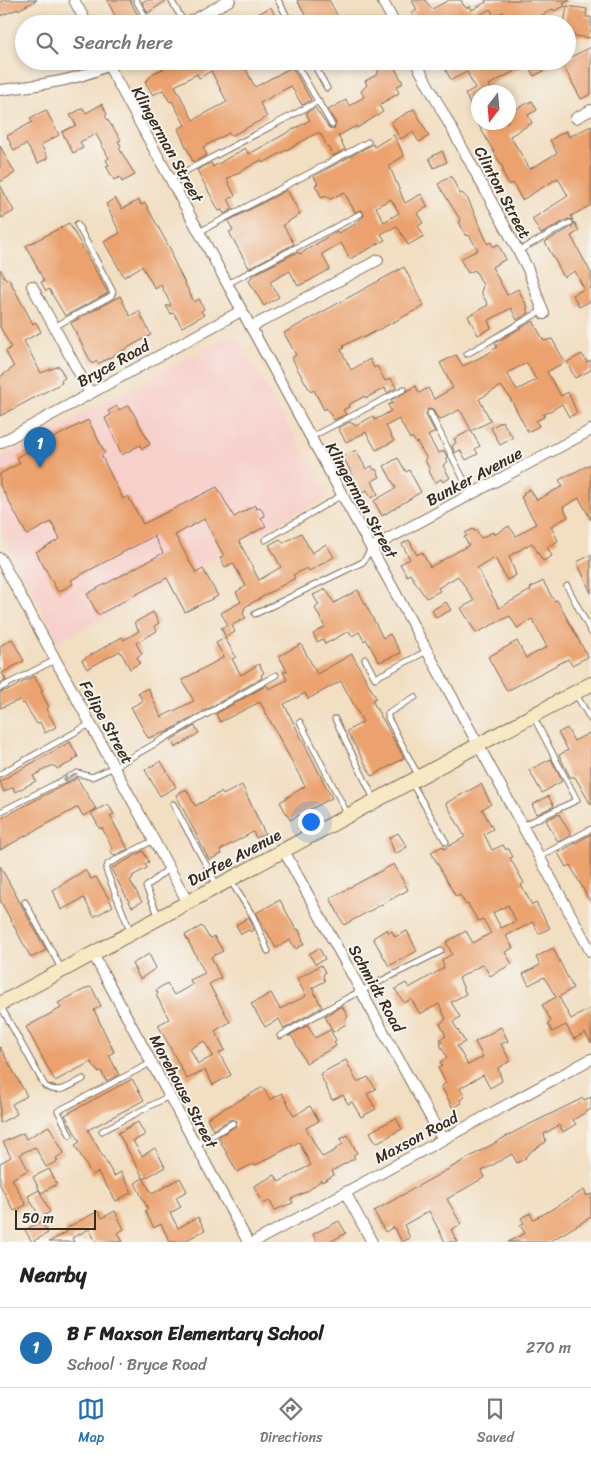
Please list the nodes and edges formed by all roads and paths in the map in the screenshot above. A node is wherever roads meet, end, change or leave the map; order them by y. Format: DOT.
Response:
graph roads {
  1 [pos="74,0"];
  2 [pos="136,0"];
  3 [pos="170,0"];
  4 [pos="230,0"];
  5 [pos="278,0"];
  6 [pos="382,0"];
  7 [pos="82,15"];
  8 [pos="144,15"];
  9 [pos="179,15"];
  10 [pos="202,15"];
  11 [pos="286,15"];
  12 [pos="390,15"];
  13 [pos="94,70"];
  14 [pos="115,70"];
  15 [pos="300,70"];
  16 [pos="317,70"];
  17 [pos="420,70"];
  18 [pos="327,88"];
  19 [pos="0,90"];
  20 [pos="319,101"];
  21 [pos="591,110"];
  22 [pos="576,118"];
  23 [pos="332,125"];
  24 [pos="368,142"];
  25 [pos="171,180"];
  26 [pos="360,214"];
  27 [pos="570,223"];
  28 [pos="77,224"];
  29 [pos="199,232"];
  30 [pos="518,251"];
  31 [pos="378,260"];
  32 [pos="227,284"];
  33 [pos="32,286"];
  34 [pos="241,311"];
  35 [pos="543,312"];
  36 [pos="54,327"];
  37 [pos="251,327"];
  38 [pos="466,354"];
  39 [pos="404,389"];
  40 [pos="90,393"];
  41 [pos="430,413"];
  42 [pos="591,430"];
  43 [pos="311,438"];
  44 [pos="0,444"];
  45 [pos="471,494"];
  46 [pos="342,495"];
  47 [pos="265,540"];
  48 [pos="371,548"];
  49 [pos="0,558"];
  50 [pos="567,586"];
  51 [pos="254,614"];
  52 [pos="591,632"];
  53 [pos="427,651"];
  54 [pos="365,659"];
  55 [pos="56,660"];
  56 [pos="276,675"];
  57 [pos="591,684"];
  58 [pos="0,688"];
  59 [pos="575,693"];
  60 [pos="415,698"];
  61 [pos="533,715"];
  62 [pos="335,719"];
  63 [pos="591,720"];
  64 [pos="300,722"];
  65 [pos="91,724"];
  66 [pos="478,745"];
  67 [pos="114,767"];
  68 [pos="0,774"];
  69 [pos="415,779"];
  70 [pos="375,801"];
  71 [pos="173,804"];
  72 [pos="0,812"];
  73 [pos="348,816"];
  74 [pos="522,826"];
  75 [pos="591,829"];
  76 [pos="154,840"];
  77 [pos="446,842"];
  78 [pos="284,851"];
  79 [pos="539,857"];
  80 [pos="169,868"];
  81 [pos="230,879"];
  82 [pos="217,886"];
  83 [pos="188,901"];
  84 [pos="25,902"];
  85 [pos="160,917"];
  86 [pos="131,933"];
  87 [pos="268,951"];
  88 [pos="441,951"];
  89 [pos="591,952"];
  90 [pos="93,954"];
  91 [pos="63,971"];
  92 [pos="361,991"];
  93 [pos="0,1004"];
  94 [pos="280,1036"];
  95 [pos="591,1059"];
  96 [pos="151,1062"];
  97 [pos="83,1080"];
  98 [pos="169,1096"];
  99 [pos="233,1124"];
  100 [pos="102,1131"];
  101 [pos="70,1135"];
  102 [pos="443,1140"];
  103 [pos="196,1145"];
  104 [pos="345,1192"];
  105 [pos="248,1242"];
  106 [pos="254,1242"];
  107 [pos="372,1242"];
  1 -- 7 [label="street"];
  2 -- 8 [label="lane"];
  3 -- 9 [label="lane"];
  4 -- 10 [label="street"];
  5 -- 11 [label="lane"];
  6 -- 12 [label="street"];
  13 -- 19 [label="street"];
  14 -- 25 [label="street, Klingerman Street"];
  15 -- 20 [label="lane"];
  16 -- 18 [label="lane"];
  17 -- 30 [label="street, Clinton Street"];
  20 -- 23 [label="lane"];
  20 -- 25 [label="lane"];
  21 -- 22 [label="street"];
  24 -- 29 [label="lane"];
  25 -- 29 [label="street, Klingerman Street"];
  26 -- 32 [label="lane"];
  27 -- 30 [label="lane"];
  28 -- 36 [label="lane"];
  29 -- 32 [label="street, Klingerman Street"];
  30 -- 35 [label="street, Clinton Street"];
  31 -- 37 [label="street"];
  32 -- 34 [label="street, Klingerman Street"];
  33 -- 36 [label="street"];
  34 -- 37 [label="street, Klingerman Street"];
  34 -- 40 [label="street, Bryce Road"];
  35 -- 38 [label="lane"];
  36 -- 40 [label="street"];
  37 -- 43 [label="street, Klingerman Street"];
  39 -- 43 [label="lane"];
  40 -- 44 [label="street, Bryce Road"];
  41 -- 45 [label="lane"];
  42 -- 45 [label="street, Bunker Avenue"];
  43 -- 46 [label="street, Klingerman Street"];
  45 -- 48 [label="street, Bunker Avenue"];
  46 -- 47 [label="lane"];
  46 -- 48 [label="street, Klingerman Street"];
  48 -- 51 [label="lane"];
  48 -- 53 [label="street, Klingerman Street"];
  49 -- 55 [label="street, Felipe Street"];
  50 -- 52 [label="lane"];
  53 -- 54 [label="lane"];
  53 -- 66 [label="street, Klingerman Street"];
  55 -- 58 [label="lane"];
  55 -- 65 [label="street, Felipe Street"];
  56 -- 67 [label="lane"];
  57 -- 59 [label="main road, Durfee Avenue"];
  59 -- 61 [label="main road, Durfee Avenue"];
  59 -- 63 [label="lane"];
  60 -- 69 [label="lane"];
  61 -- 66 [label="main road, Durfee Avenue"];
  61 -- 74 [label="lane"];
  62 -- 70 [label="lane"];
  64 -- 73 [label="lane"];
  65 -- 67 [label="street, Felipe Street"];
  65 -- 68 [label="lane"];
  66 -- 69 [label="main road, Durfee Avenue"];
  66 -- 74 [label="street, Klingerman Street"];
  67 -- 72 [label="lane, one-way"];
  67 -- 76 [label="street, Felipe Street"];
  69 -- 70 [label="main road, Durfee Avenue"];
  69 -- 77 [label="lane"];
  70 -- 73 [label="main road, Durfee Avenue"];
  71 -- 82 [label="lane"];
  73 -- 78 [label="main road, Durfee Avenue"];
  74 -- 79 [label="street, Klingerman Street"];
  75 -- 79 [label="lane"];
  76 -- 80 [label="street, Felipe Street"];
  76 -- 86 [label="lane"];
  78 -- 81 [label="main road, Durfee Avenue"];
  78 -- 92 [label="street, Schmidt Road"];
  79 -- 89 [label="street, Klingerman Street"];
  80 -- 83 [label="street, Felipe Street"];
  80 -- 85 [label="lane"];
  81 -- 82 [label="main road, Durfee Avenue"];
  81 -- 87 [label="lane"];
  82 -- 83 [label="main road, Durfee Avenue"];
  83 -- 85 [label="main road, Durfee Avenue"];
  84 -- 91 [label="lane"];
  85 -- 86 [label="main road, Durfee Avenue"];
  86 -- 90 [label="main road, Durfee Avenue"];
  88 -- 92 [label="lane"];
  90 -- 91 [label="main road, Durfee Avenue"];
  90 -- 96 [label="street, Morehouse Street"];
  91 -- 93 [label="main road, Durfee Avenue"];
  92 -- 94 [label="lane"];
  92 -- 102 [label="street, Schmidt Road"];
  93 -- 97 [label="lane"];
  95 -- 102 [label="street, Maxson Road"];
  96 -- 98 [label="street, Morehouse Street"];
  96 -- 101 [label="lane"];
  98 -- 100 [label="lane"];
  98 -- 103 [label="street, Morehouse Street"];
  99 -- 103 [label="lane"];
  102 -- 104 [label="street, Maxson Road"];
  103 -- 105 [label="street, Morehouse Street"];
  104 -- 106 [label="street, Maxson Road"];
  104 -- 107 [label="street"];
}
